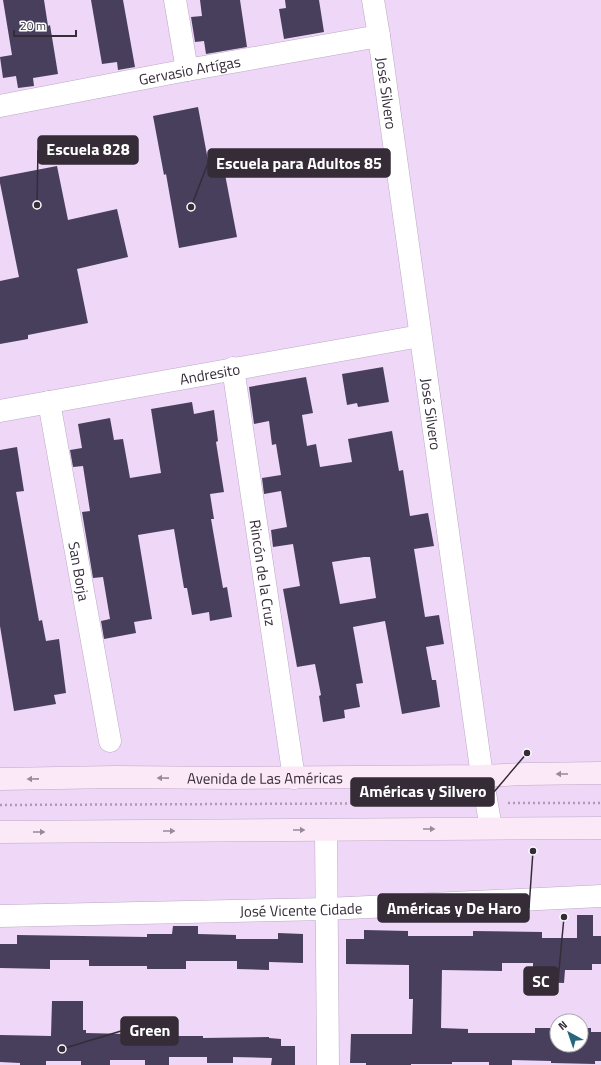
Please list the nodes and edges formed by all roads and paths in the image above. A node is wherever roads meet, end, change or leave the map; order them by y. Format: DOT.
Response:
graph roads {
  1 [pos="175,0"];
  2 [pos="373,0"];
  3 [pos="379,36"];
  4 [pos="187,70"];
  5 [pos="1,99"];
  6 [pos="420,336"];
  7 [pos="233,368"];
  8 [pos="49,402"];
  9 [pos="0,411"];
  10 [pos="110,741"];
  11 [pos="601,774"];
  12 [pos="482,776"];
  13 [pos="294,778"];
  14 [pos="0,779"];
  15 [pos="487,803"];
  16 [pos="601,803"];
  17 [pos="0,805"];
  18 [pos="491,828"];
  19 [pos="601,828"];
  20 [pos="326,830"];
  21 [pos="0,832"];
  22 [pos="601,896"];
  23 [pos="327,909"];
  24 [pos="0,916"];
  25 [pos="328,1065"];
  1 -- 4 [label="street"];
  2 -- 3 [label="street, José Silvero"];
  3 -- 4 [label="street, Gervasio Artígas"];
  3 -- 6 [label="street, José Silvero"];
  4 -- 5 [label="street, Gervasio Artígas"];
  6 -- 7 [label="street, Andresito"];
  6 -- 12 [label="street, José Silvero"];
  7 -- 8 [label="street, Andresito"];
  7 -- 13 [label="street, Rincón de la Cruz"];
  8 -- 9 [label="street, Andresito"];
  8 -- 10 [label="street, San Borja"];
  11 -- 12 [label="main road, Avenida de Las Américas, one-way"];
  12 -- 13 [label="main road, Avenida de Las Américas"];
  12 -- 15 [label="street, José Silvero"];
  13 -- 14 [label="main road, Avenida de Las Américas, one-way"];
  15 -- 16 [label="path"];
  15 -- 17 [label="path"];
  15 -- 18 [label="street, José Silvero"];
  18 -- 19 [label="main road"];
  20 -- 18 [label="main road, one-way"];
  21 -- 20 [label="main road, one-way"];
  20 -- 23 [label="street"];
  22 -- 23 [label="street, José Vicente Cidade"];
  23 -- 24 [label="street, José Vicente Cidade"];
  23 -- 25 [label="street"];
}
